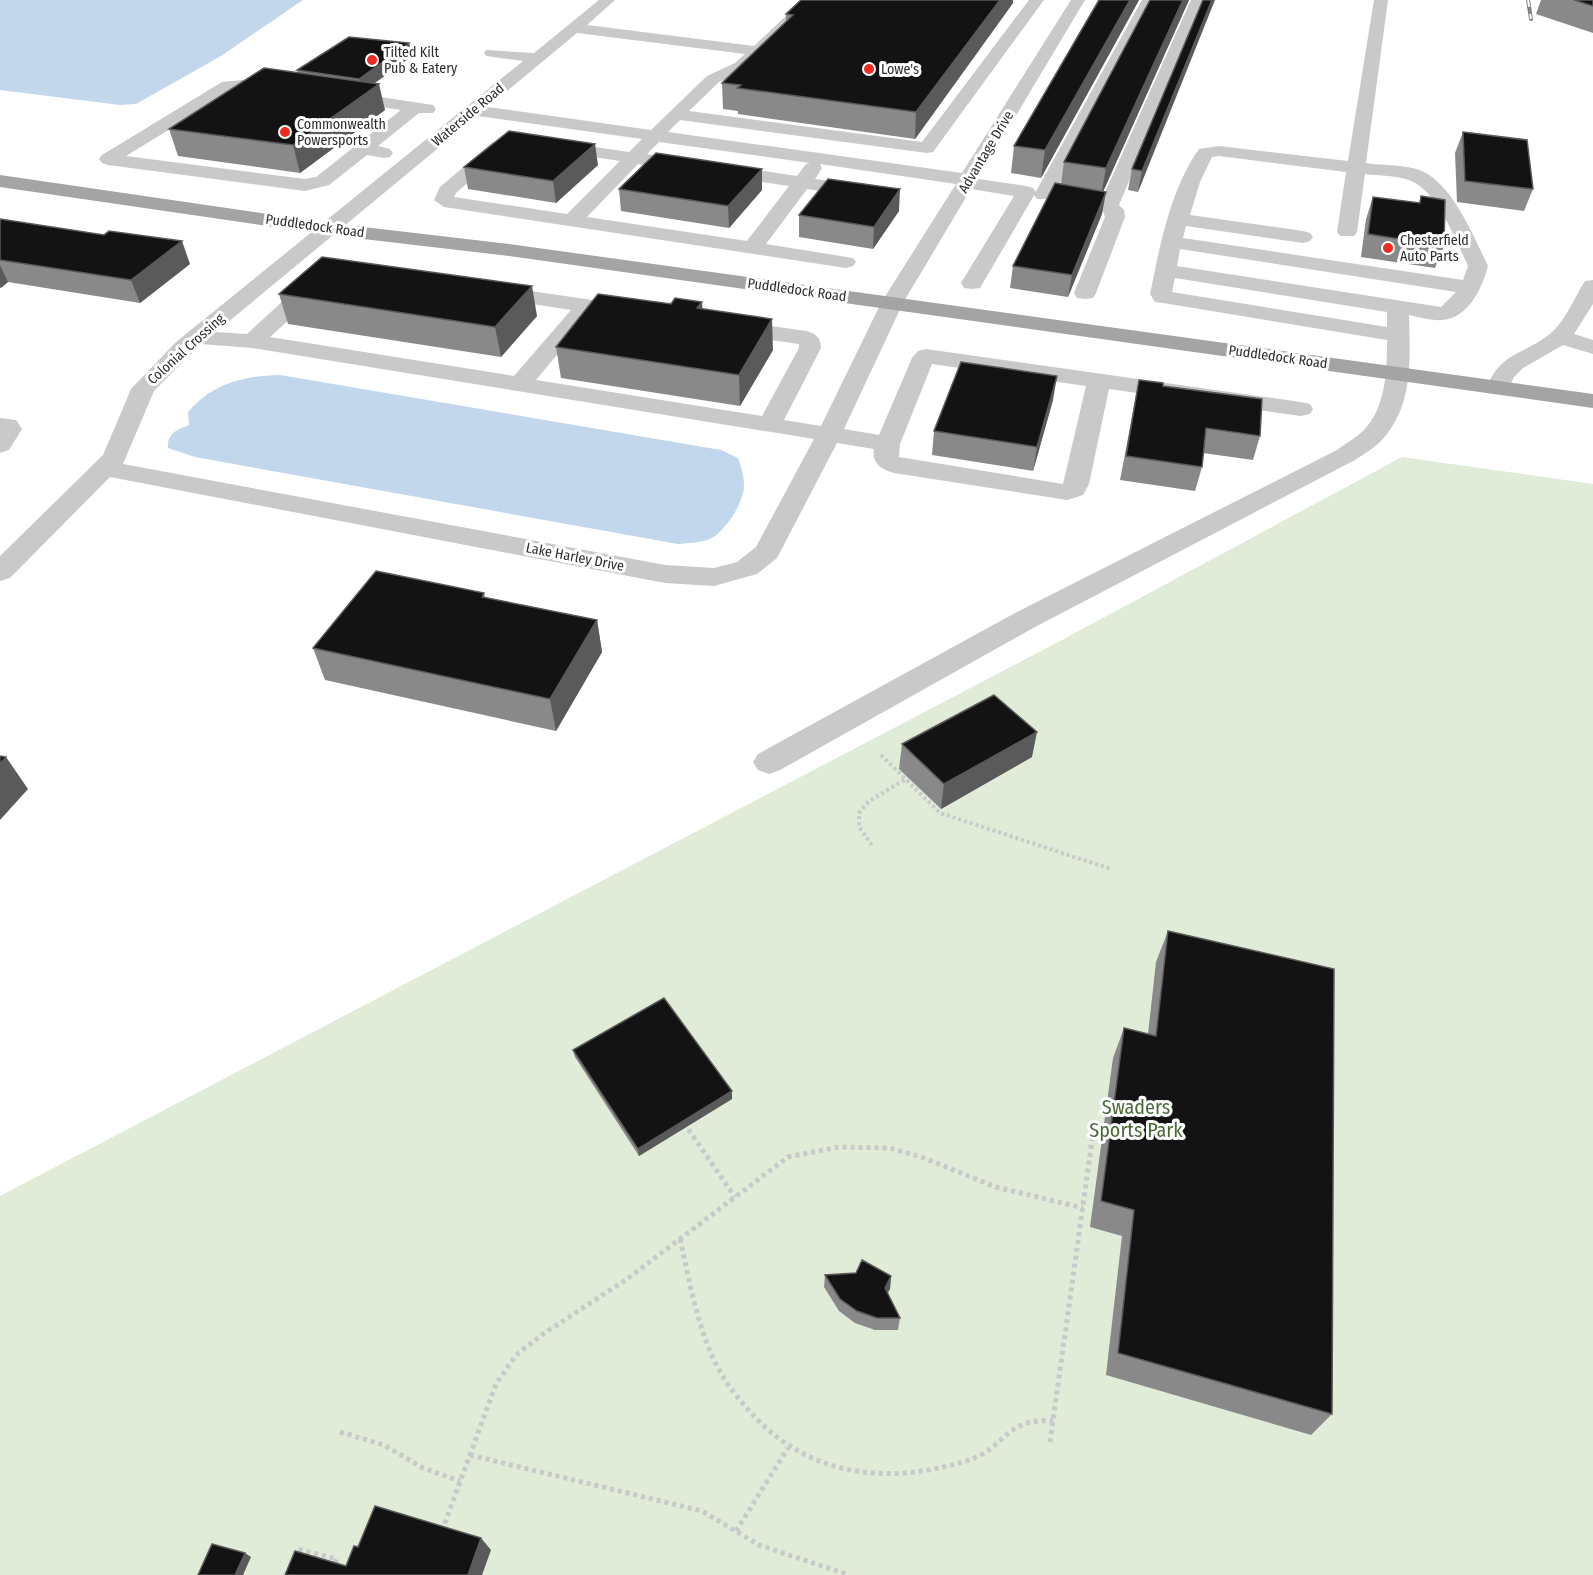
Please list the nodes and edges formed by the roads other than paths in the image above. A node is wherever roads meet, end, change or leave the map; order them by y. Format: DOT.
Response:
graph roads {
  1 [pos="608,0"];
  2 [pos="812,0"];
  3 [pos="1037,0"];
  4 [pos="1078,0"];
  5 [pos="1149,0"];
  6 [pos="1198,0"];
  7 [pos="1381,0"];
  8 [pos="573,28"];
  9 [pos="759,51"];
  10 [pos="492,52"];
  11 [pos="537,58"];
  12 [pos="301,90"];
  13 [pos="324,94"];
  14 [pos="416,107"];
  15 [pos="471,113"];
  16 [pos="676,114"];
  17 [pos="657,136"];
  18 [pos="363,149"];
  19 [pos="416,158"];
  20 [pos="635,158"];
  21 [pos="819,159"];
  22 [pos="1356,166"];
  23 [pos="0,181"];
  24 [pos="968,181"];
  25 [pos="802,182"];
  26 [pos="881,194"];
  27 [pos="1035,194"];
  28 [pos="1109,206"];
  29 [pos="1179,219"];
  30 [pos="572,221"];
  31 [pos="329,229"];
  32 [pos="1347,232"];
  33 [pos="1303,237"];
  34 [pos="1171,242"];
  35 [pos="752,248"];
  36 [pos="846,262"];
  37 [pos="336,269"];
  38 [pos="1167,271"];
  39 [pos="972,283"];
  40 [pos="1593,286"];
  41 [pos="471,288"];
  42 [pos="1471,288"];
  43 [pos="1085,293"];
  44 [pos="892,303"];
  45 [pos="586,306"];
  46 [pos="1398,307"];
  47 [pos="656,316"];
  48 [pos="714,325"];
  49 [pos="1398,335"];
  50 [pos="197,337"];
  51 [pos="1560,337"];
  52 [pos="252,341"];
  53 [pos="1593,347"];
  54 [pos="1398,374"];
  55 [pos="1099,380"];
  56 [pos="520,384"];
  57 [pos="1499,387"];
  58 [pos="1593,400"];
  59 [pos="1301,409"];
  60 [pos="770,424"];
  61 [pos="829,434"];
  62 [pos="888,444"];
  63 [pos="104,468"];
  64 [pos="0,572"];
  65 [pos="769,762"];
  1 -- 8 [label="street, Waterside Road"];
  2 -- 9 [label="street"];
  3 -- 16 [label="street"];
  4 -- 24 [label="street, Advantage Drive"];
  5 -- 27 [label="street"];
  6 -- 28 [label="street"];
  7 -- 22 [label="street"];
  8 -- 9 [label="street"];
  8 -- 11 [label="street, Waterside Road"];
  9 -- 16 [label="street"];
  10 -- 11 [label="street"];
  11 -- 15 [label="street, Waterside Road"];
  12 -- 18 [label="street"];
  13 -- 14 [label="street"];
  14 -- 15 [label="street"];
  14 -- 18 [label="street"];
  15 -- 17 [label="street"];
  15 -- 19 [label="street, Waterside Road"];
  16 -- 17 [label="street"];
  17 -- 20 [label="street"];
  17 -- 21 [label="street"];
  18 -- 19 [label="street"];
  19 -- 31 [label="street, Waterside Road"];
  20 -- 25 [label="street"];
  20 -- 30 [label="street"];
  20 -- 30 [label="street"];
  21 -- 24 [label="street"];
  21 -- 25 [label="street"];
  22 -- 29 [label="street"];
  22 -- 32 [label="street"];
  22 -- 42 [label="street"];
  23 -- 31 [label="main road, Puddledock Road"];
  24 -- 27 [label="street"];
  24 -- 44 [label="street, Advantage Drive"];
  25 -- 26 [label="street"];
  25 -- 35 [label="street"];
  27 -- 28 [label="street"];
  27 -- 39 [label="street"];
  28 -- 43 [label="street"];
  29 -- 33 [label="street"];
  29 -- 34 [label="street"];
  30 -- 35 [label="street"];
  31 -- 44 [label="main road, Puddledock Road"];
  31 -- 50 [label="street, Colonial Crossing"];
  34 -- 38 [label="street"];
  34 -- 42 [label="street"];
  35 -- 36 [label="street"];
  37 -- 52 [label="street"];
  38 -- 46 [label="street"];
  38 -- 49 [label="street"];
  40 -- 51 [label="street"];
  41 -- 45 [label="street"];
  42 -- 46 [label="street"];
  44 -- 54 [label="main road, Puddledock Road"];
  44 -- 61 [label="street, Lake Harley Drive"];
  45 -- 47 [label="street"];
  45 -- 56 [label="street"];
  46 -- 49 [label="street"];
  48 -- 60 [label="street"];
  49 -- 54 [label="street"];
  50 -- 52 [label="street"];
  50 -- 63 [label="street, Colonial Crossing"];
  51 -- 53 [label="street"];
  51 -- 57 [label="street"];
  52 -- 56 [label="street"];
  54 -- 57 [label="main road, Puddledock Road"];
  54 -- 65 [label="street"];
  55 -- 59 [label="street"];
  55 -- 62 [label="street"];
  55 -- 62 [label="street"];
  56 -- 60 [label="street"];
  57 -- 58 [label="main road, Puddledock Road"];
  60 -- 61 [label="street"];
  61 -- 62 [label="street"];
  61 -- 63 [label="street, Lake Harley Drive"];
  63 -- 64 [label="street, Colonial Crossing"];
}
